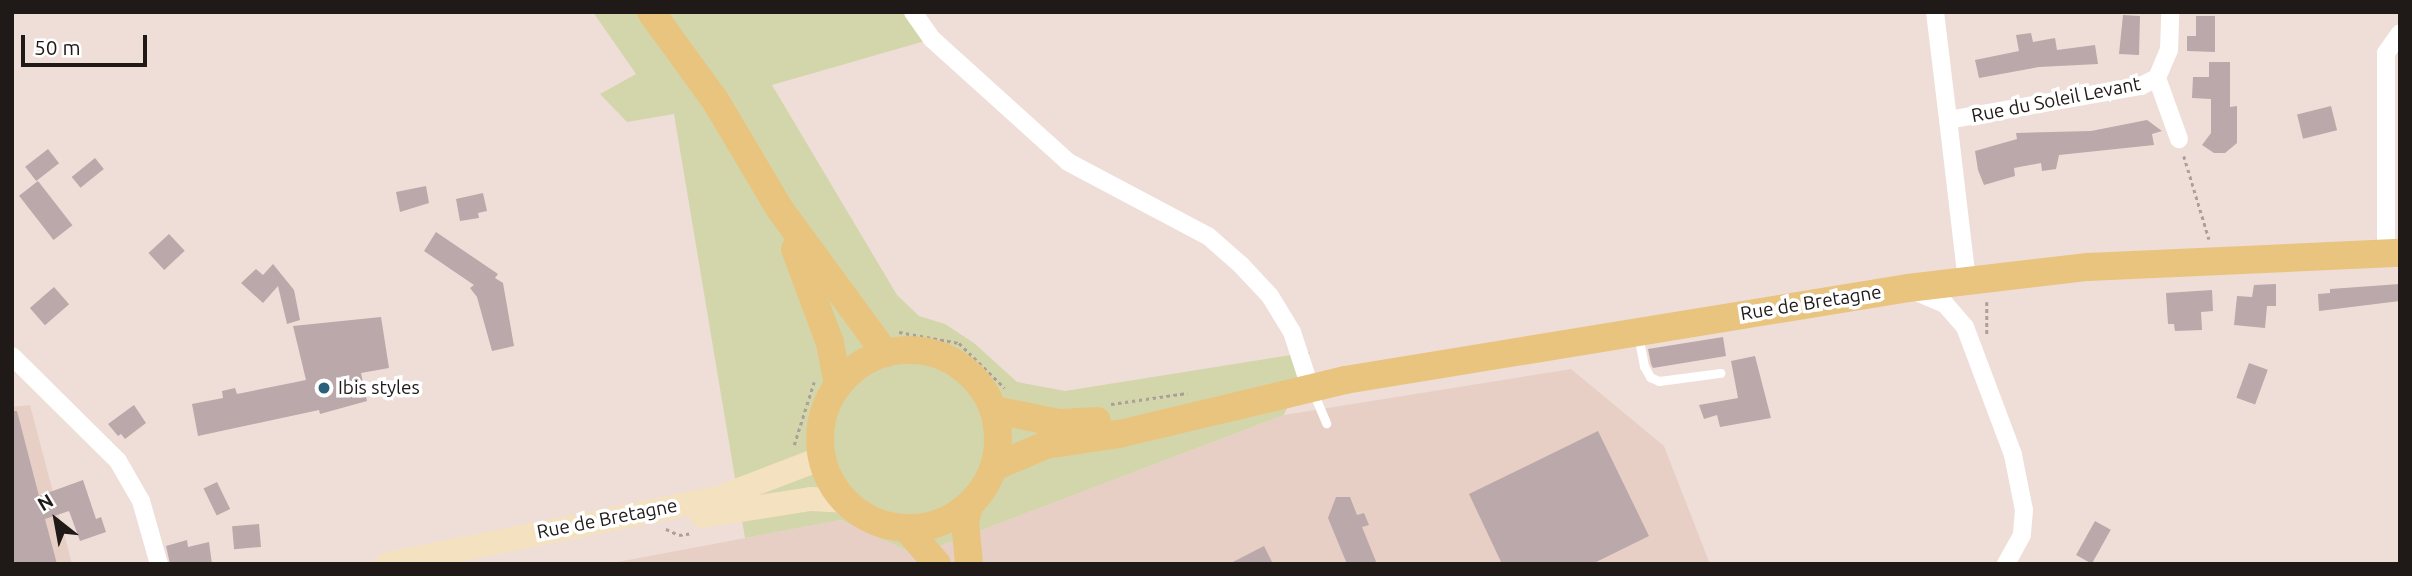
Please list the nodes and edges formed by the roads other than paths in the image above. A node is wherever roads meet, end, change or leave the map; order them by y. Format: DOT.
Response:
graph roads {
  1 [pos="651,12"];
  2 [pos="913,12"];
  3 [pos="1934,12"];
  4 [pos="2170,12"];
  5 [pos="2400,33"];
  6 [pos="2157,78"];
  7 [pos="1948,120"];
  8 [pos="2179,139"];
  9 [pos="779,208"];
  10 [pos="2393,253"];
  11 [pos="1967,281"];
  12 [pos="1908,288"];
  13 [pos="1637,330"];
  14 [pos="885,353"];
  15 [pos="12,356"];
  16 [pos="1720,373"];
  17 [pos="828,379"];
  18 [pos="1310,387"];
  19 [pos="1003,403"];
  20 [pos="1228,406"];
  21 [pos="1326,423"];
  22 [pos="822,458"];
  23 [pos="994,467"];
  24 [pos="844,500"];
  25 [pos="969,507"];
  26 [pos="907,529"];
  27 [pos="159,564"];
  28 [pos="387,564"];
  29 [pos="461,564"];
  30 [pos="937,564"];
  31 [pos="969,564"];
  32 [pos="2006,564"];
  1 -- 9 [label="main road"];
  2 -- 18 [label="street"];
  3 -- 7 [label="street"];
  4 -- 6 [label="street, Rue du Soleil Levant"];
  5 -- 10 [label="street"];
  6 -- 7 [label="street, Rue du Soleil Levant"];
  6 -- 8 [label="street, Rue du Soleil Levant"];
  7 -- 11 [label="street, Rue du Soleil Levant"];
  9 -- 14 [label="main road"];
  9 -- 17 [label="main road"];
  10 -- 11 [label="main road, Rue de Bretagne"];
  11 -- 12 [label="main road, Rue de Bretagne"];
  12 -- 13 [label="main road, Rue de Bretagne"];
  12 -- 32 [label="street"];
  13 -- 16 [label="lane"];
  13 -- 18 [label="main road, Rue de Bretagne"];
  14 -- 17 [label="main road"];
  14 -- 19 [label="main road"];
  15 -- 27 [label="street"];
  17 -- 22 [label="main road"];
  18 -- 20 [label="main road, Rue de Bretagne"];
  18 -- 21 [label="lane"];
  19 -- 20 [label="main road, Rue de Bretagne"];
  19 -- 23 [label="main road"];
  20 -- 23 [label="main road, Rue de Bretagne"];
  22 -- 24 [label="main road"];
  22 -- 28 [label="main road, Rue de Bretagne"];
  23 -- 25 [label="main road"];
  24 -- 26 [label="main road"];
  24 -- 29 [label="main road, Rue de Bretagne"];
  25 -- 26 [label="main road"];
  25 -- 31 [label="main road"];
  26 -- 30 [label="main road"];
}
